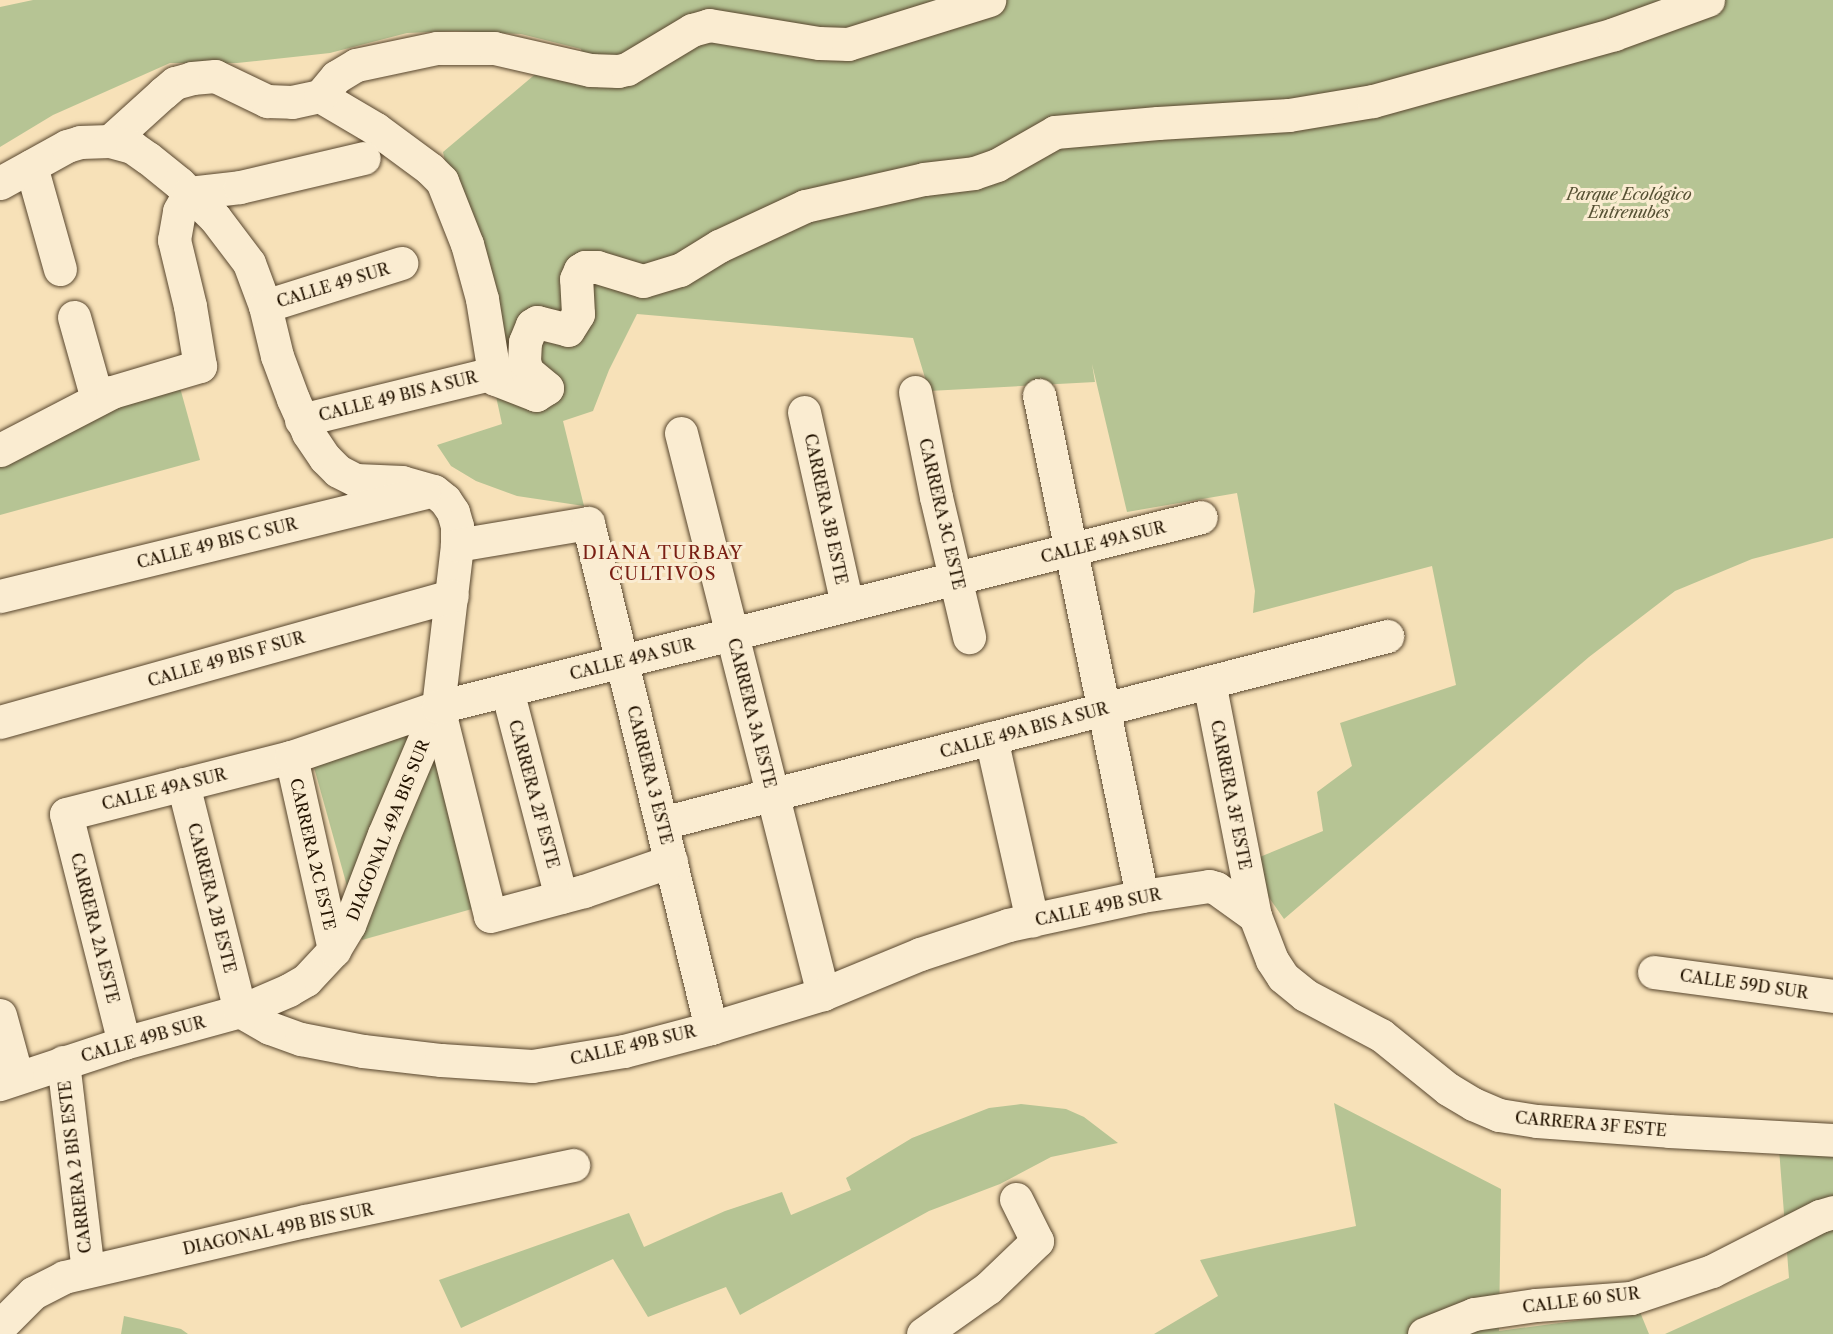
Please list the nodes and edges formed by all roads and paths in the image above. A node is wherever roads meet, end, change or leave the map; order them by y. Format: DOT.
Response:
graph roads {
  1 [pos="989,0"];
  2 [pos="1708,0"];
  3 [pos="320,96"];
  4 [pos="110,141"];
  5 [pos="364,158"];
  6 [pos="31,166"];
  7 [pos="0,183"];
  8 [pos="189,193"];
  9 [pos="401,263"];
  10 [pos="60,268"];
  11 [pos="266,306"];
  12 [pos="74,317"];
  13 [pos="495,376"];
  14 [pos="915,392"];
  15 [pos="1039,395"];
  16 [pos="98,399"];
  17 [pos="804,412"];
  18 [pos="301,420"];
  19 [pos="681,433"];
  20 [pos="0,450"];
  21 [pos="434,491"];
  22 [pos="1201,517"];
  23 [pos="458,545"];
  24 [pos="1072,549"];
  25 [pos="957,578"];
  26 [pos="0,596"];
  27 [pos="452,596"];
  28 [pos="847,605"];
  29 [pos="732,634"];
  30 [pos="1387,636"];
  31 [pos="969,637"];
  32 [pos="622,661"];
  33 [pos="1209,682"];
  34 [pos="507,690"];
  35 [pos="438,707"];
  36 [pos="1105,709"];
  37 [pos="0,722"];
  38 [pos="991,738"];
  39 [pos="291,758"];
  40 [pos="183,784"];
  41 [pos="772,795"];
  42 [pos="66,814"];
  43 [pos="662,823"];
  44 [pos="671,861"];
  45 [pos="1142,896"];
  46 [pos="561,897"];
  47 [pos="1255,916"];
  48 [pos="1032,920"];
  49 [pos="334,950"];
  50 [pos="1654,972"];
  51 [pos="823,994"];
  52 [pos="1833,996"];
  53 [pos="240,1011"];
  54 [pos="0,1015"];
  55 [pos="711,1028"];
  56 [pos="124,1043"];
  57 [pos="63,1062"];
  58 [pos="8,1081"];
  59 [pos="1833,1140"];
  60 [pos="573,1165"];
  61 [pos="1016,1199"];
  62 [pos="1833,1212"];
  63 [pos="88,1272"];
  64 [pos="0,1326"];
  65 [pos="923,1334"];
  66 [pos="1424,1334"];
  1 -- 3 [label="street"];
  2 -- 13 [label="street"];
  3 -- 4 [label="street"];
  3 -- 13 [label="street"];
  4 -- 6 [label="street"];
  4 -- 8 [label="street"];
  5 -- 8 [label="street"];
  6 -- 7 [label="street"];
  6 -- 10 [label="street"];
  8 -- 11 [label="street"];
  8 -- 16 [label="street"];
  9 -- 11 [label="street, CALLE 49 SUR"];
  11 -- 18 [label="street"];
  12 -- 16 [label="street"];
  13 -- 18 [label="street, CALLE 49 BIS A SUR"];
  14 -- 25 [label="street, CARRERA 3C ESTE"];
  15 -- 24 [label="street"];
  16 -- 20 [label="street"];
  17 -- 28 [label="street, CARRERA 3B ESTE"];
  18 -- 21 [label="street"];
  19 -- 29 [label="street, CARRERA 3A ESTE"];
  21 -- 23 [label="street"];
  21 -- 26 [label="street, CALLE 49 BIS C SUR"];
  22 -- 24 [label="street, CALLE 49A SUR"];
  23 -- 27 [label="street"];
  23 -- 32 [label="street, CARRERA 3 ESTE"];
  24 -- 25 [label="street, CALLE 49A SUR"];
  24 -- 36 [label="street"];
  25 -- 28 [label="street, CALLE 49A SUR"];
  25 -- 31 [label="street, CARRERA 3C ESTE"];
  27 -- 35 [label="street"];
  27 -- 37 [label="street, CALLE 49 BIS F SUR"];
  28 -- 29 [label="street, CALLE 49A SUR"];
  29 -- 32 [label="street, CALLE 49A SUR"];
  29 -- 41 [label="street, CARRERA 3A ESTE"];
  30 -- 33 [label="street, CALLE 49A BIS A SUR"];
  32 -- 34 [label="street, CALLE 49A SUR"];
  32 -- 43 [label="street, CARRERA 3 ESTE"];
  33 -- 36 [label="street, CALLE 49A BIS A SUR"];
  33 -- 47 [label="street, CARRERA 3F ESTE"];
  34 -- 35 [label="street, CALLE 49A SUR"];
  34 -- 46 [label="street, CARRERA 2F ESTE"];
  35 -- 39 [label="street, CALLE 49A SUR"];
  35 -- 46 [label="street"];
  35 -- 49 [label="street, DIAGONAL 49A BIS SUR"];
  36 -- 38 [label="street, CALLE 49A BIS A SUR"];
  36 -- 45 [label="street"];
  38 -- 41 [label="street, CALLE 49A BIS A SUR"];
  38 -- 48 [label="street"];
  39 -- 40 [label="street, CALLE 49A SUR"];
  39 -- 49 [label="street, CARRERA 2C ESTE"];
  40 -- 42 [label="street, CALLE 49A SUR"];
  40 -- 53 [label="street, CARRERA 2B ESTE"];
  41 -- 43 [label="street, CALLE 49A BIS A SUR"];
  41 -- 51 [label="street, CARRERA 3A ESTE"];
  42 -- 56 [label="street, CARRERA 2A ESTE"];
  43 -- 44 [label="street, CARRERA 3 ESTE"];
  44 -- 46 [label="street"];
  44 -- 55 [label="street, CARRERA 3 ESTE"];
  45 -- 47 [label="street, CALLE 49B SUR"];
  45 -- 48 [label="street, CALLE 49B SUR"];
  47 -- 59 [label="street, CARRERA 3F ESTE"];
  48 -- 51 [label="street, CALLE 49B SUR"];
  49 -- 53 [label="street, DIAGONAL 49A BIS SUR"];
  50 -- 52 [label="street, CALLE 59D SUR"];
  51 -- 55 [label="street, CALLE 49B SUR"];
  53 -- 55 [label="street, CALLE 49B SUR"];
  53 -- 56 [label="street, CALLE 49B SUR"];
  54 -- 58 [label="street"];
  56 -- 57 [label="street, CALLE 49B SUR"];
  57 -- 58 [label="street, CALLE 49B SUR"];
  57 -- 63 [label="street, CARRERA 2 BIS ESTE"];
  60 -- 63 [label="street, DIAGONAL 49B BIS SUR"];
  61 -- 65 [label="street"];
  62 -- 66 [label="street, CALLE 60 SUR"];
  63 -- 64 [label="street, DIAGONAL 49B BIS SUR"];
}
